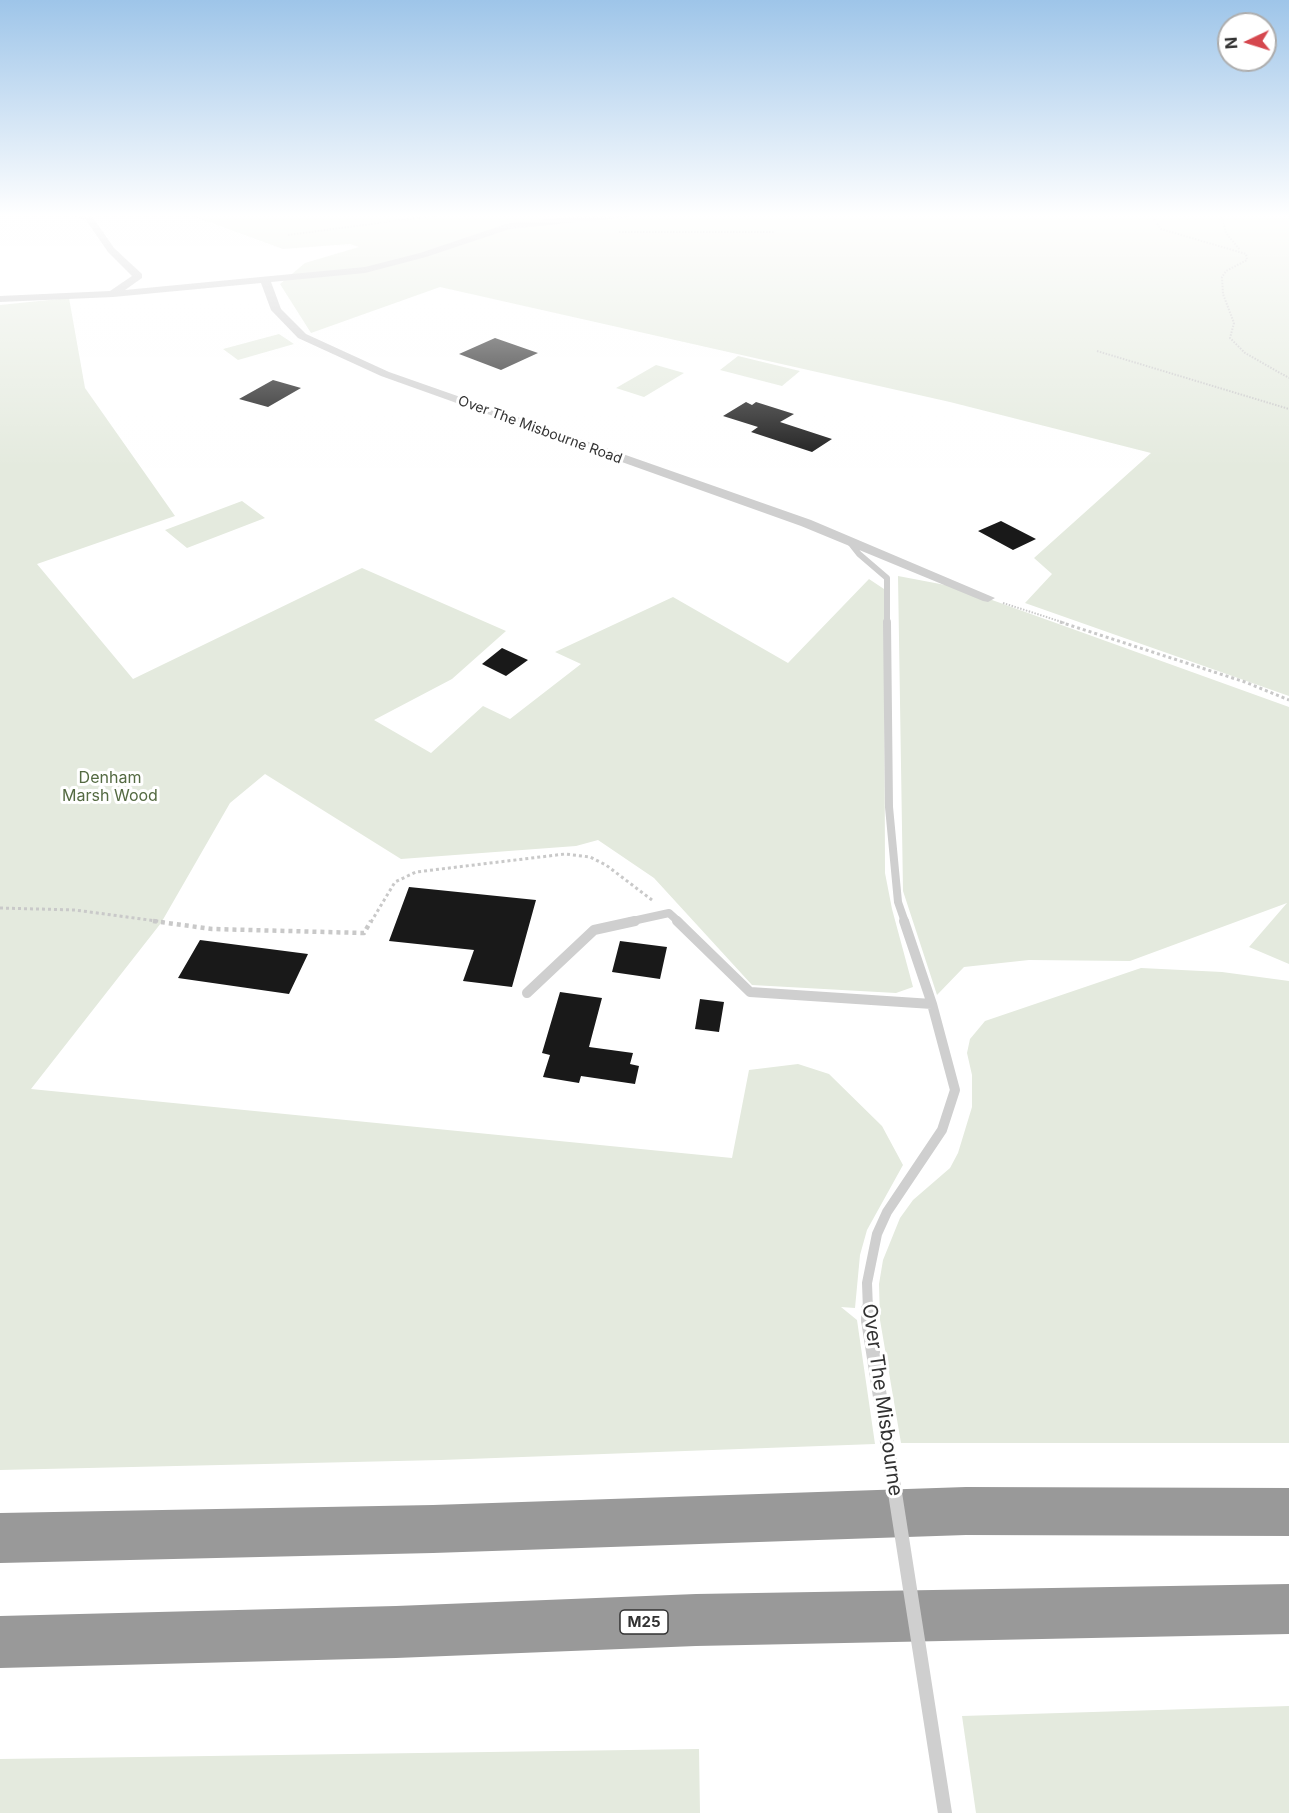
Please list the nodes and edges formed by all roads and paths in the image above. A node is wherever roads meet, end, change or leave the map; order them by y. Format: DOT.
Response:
graph roads {
  1 [pos="272,299"];
  2 [pos="1225,299"];
  3 [pos="1097,351"];
  4 [pos="1289,378"];
  5 [pos="1289,409"];
  6 [pos="848,539"];
  7 [pos="988,598"];
  8 [pos="1289,700"];
  9 [pos="0,908"];
  10 [pos="669,913"];
  11 [pos="527,993"];
  12 [pos="932,1005"];
  13 [pos="1289,1512"];
  14 [pos="0,1538"];
  15 [pos="1289,1610"];
  16 [pos="0,1642"];
  17 [pos="945,1813"];
  1 -- 6 [label="street, Over The Misbourne Road"];
  2 -- 4 [label="path"];
  3 -- 5 [label="path"];
  6 -- 7 [label="street, Over The Misbourne Road"];
  6 -- 12 [label="lane, Over The Misbourne Road"];
  7 -- 8 [label="path"];
  9 -- 10 [label="path"];
  10 -- 11 [label="lane"];
  10 -- 12 [label="lane"];
  12 -- 17 [label="lane, Over The Misbourne, bridge"];
  13 -- 14 [label="highway"];
  15 -- 16 [label="highway, M25"];
}
